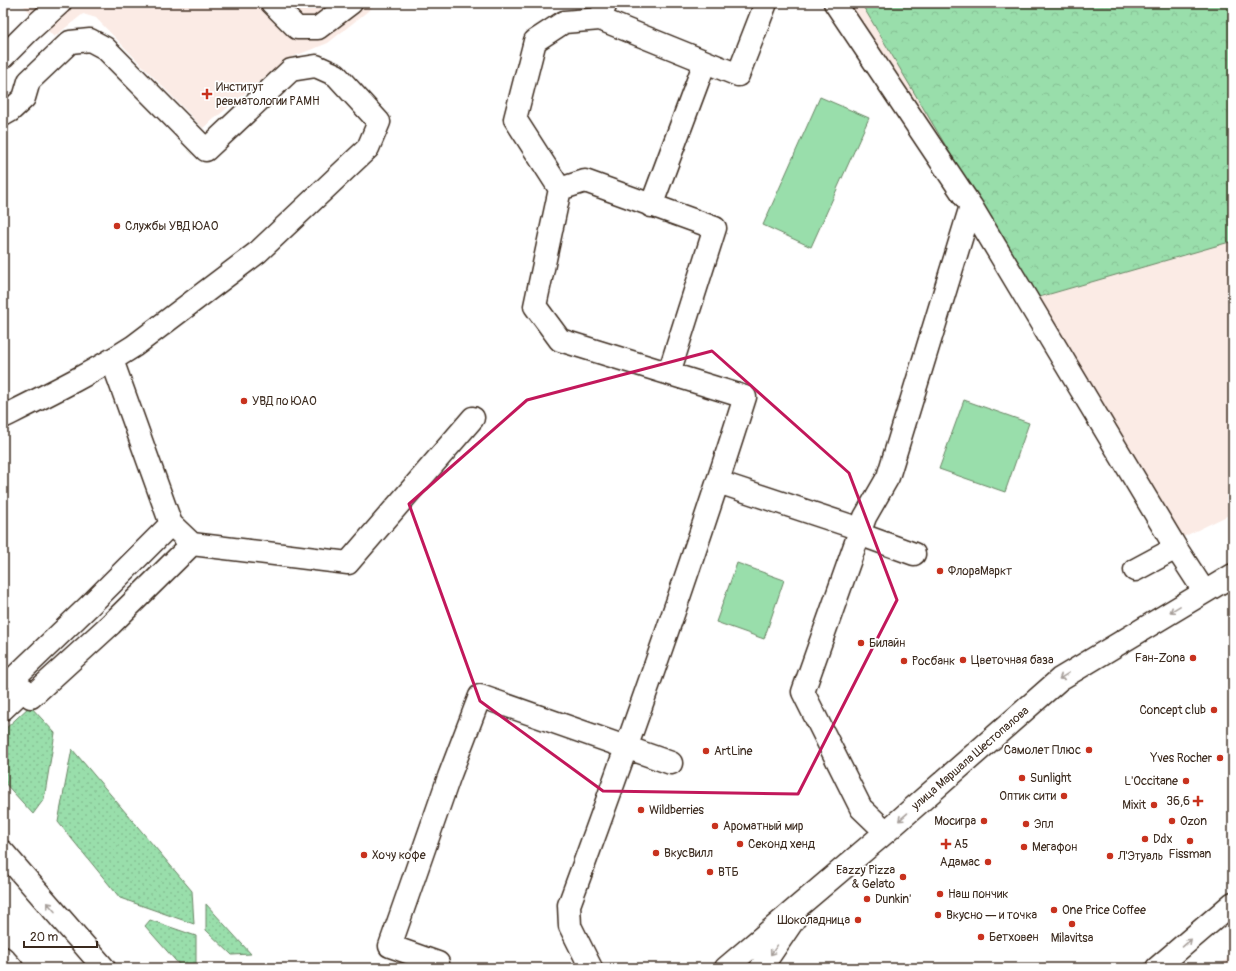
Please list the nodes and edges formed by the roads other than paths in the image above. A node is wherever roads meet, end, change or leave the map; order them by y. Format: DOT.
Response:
graph roads {
  1 [pos="60,3"];
  2 [pos="272,3"];
  3 [pos="351,3"];
  4 [pos="766,3"];
  5 [pos="835,3"];
  6 [pos="603,11"];
  7 [pos="3,57"];
  8 [pos="705,62"];
  9 [pos="3,115"];
  10 [pos="560,189"];
  11 [pos="651,206"];
  12 [pos="971,206"];
  13 [pos="112,360"];
  14 [pos="669,374"];
  15 [pos="3,417"];
  16 [pos="473,418"];
  17 [pos="718,482"];
  18 [pos="171,524"];
  19 [pos="860,531"];
  20 [pos="192,544"];
  21 [pos="1176,548"];
  22 [pos="914,554"];
  23 [pos="1136,570"];
  24 [pos="1233,575"];
  25 [pos="1204,591"];
  26 [pos="23,688"];
  27 [pos="3,709"];
  28 [pos="626,748"];
  29 [pos="671,763"];
  30 [pos="886,832"];
  31 [pos="3,852"];
  32 [pos="812,894"];
  33 [pos="1233,903"];
  34 [pos="3,958"];
  35 [pos="438,962"];
  36 [pos="12,968"];
  37 [pos="104,968"];
  38 [pos="591,968"];
  39 [pos="726,968"];
  40 [pos="761,968"];
  41 [pos="1157,968"];
  1 -- 7 [label="street"];
  2 -- 3 [label="street"];
  4 -- 8 [label="street"];
  5 -- 12 [label="street"];
  6 -- 8 [label="street"];
  6 -- 10 [label="street"];
  8 -- 11 [label="street"];
  9 -- 13 [label="street"];
  10 -- 11 [label="street"];
  10 -- 14 [label="street"];
  11 -- 14 [label="street"];
  12 -- 19 [label="street"];
  12 -- 21 [label="street"];
  13 -- 15 [label="street"];
  13 -- 18 [label="street"];
  14 -- 17 [label="street"];
  16 -- 20 [label="street"];
  17 -- 19 [label="street"];
  17 -- 28 [label="street"];
  18 -- 20 [label="street"];
  18 -- 26 [label="street"];
  19 -- 22 [label="street"];
  19 -- 30 [label="street"];
  20 -- 26 [label="street"];
  21 -- 23 [label="street"];
  21 -- 25 [label="street"];
  24 -- 25 [label="street, улица Маршала Шестопалова"];
  25 -- 30 [label="street, улица Маршала Шестопалова, one-way"];
  26 -- 27 [label="street"];
  28 -- 29 [label="street"];
  28 -- 35 [label="street"];
  28 -- 38 [label="street"];
  30 -- 32 [label="street, улица Маршала Шестопалова"];
  37 -- 31 [label="street, one-way"];
  32 -- 39 [label="street, улица Маршала Шестопалова"];
  32 -- 40 [label="street, one-way"];
  41 -- 33 [label="street, one-way"];
  34 -- 36 [label="street"];
}
